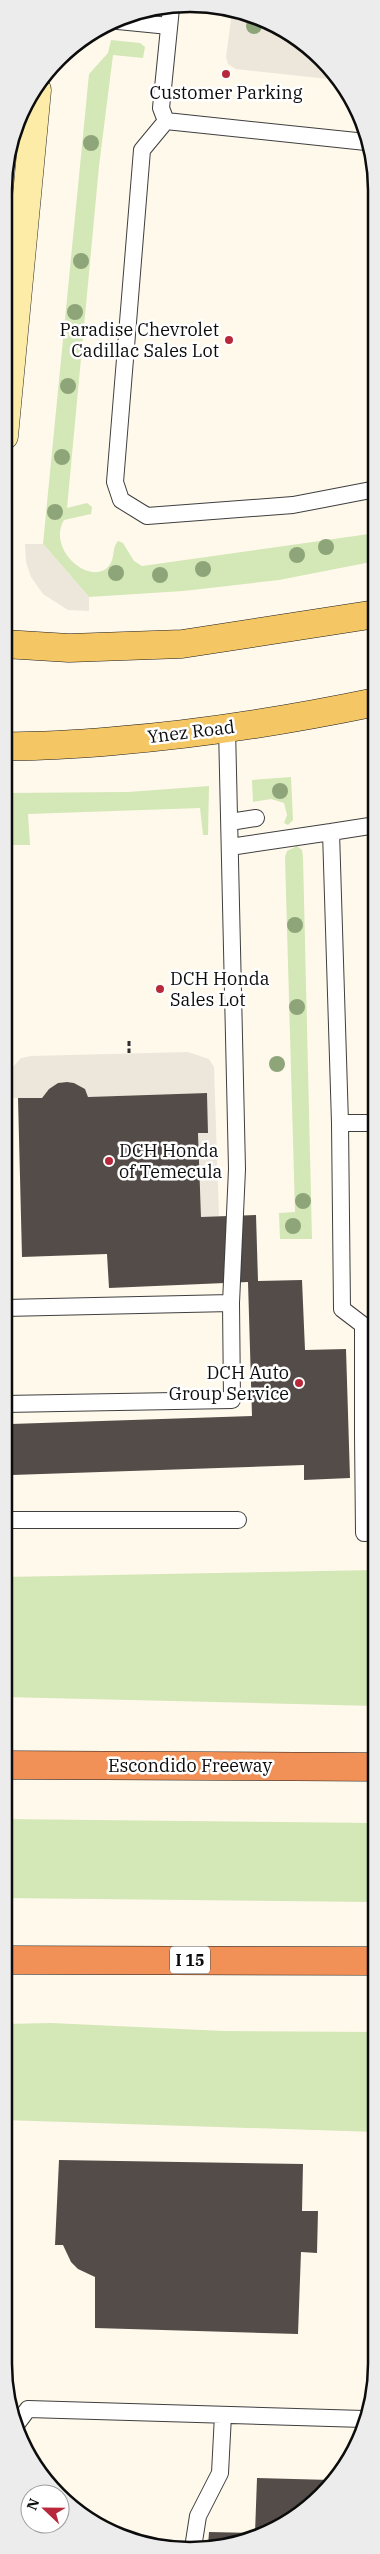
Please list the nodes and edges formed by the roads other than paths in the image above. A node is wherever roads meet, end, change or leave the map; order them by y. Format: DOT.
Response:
graph roads {
  1 [pos="170,14"];
  2 [pos="134,22"];
  3 [pos="169,26"];
  4 [pos="36,101"];
  5 [pos="166,121"];
  6 [pos="360,141"];
  7 [pos="12,352"];
  8 [pos="368,490"];
  9 [pos="368,615"];
  10 [pos="12,644"];
  11 [pos="368,704"];
  12 [pos="228,728"];
  13 [pos="12,746"];
  14 [pos="230,822"];
  15 [pos="368,826"];
  16 [pos="264,829"];
  17 [pos="331,832"];
  18 [pos="230,847"];
  19 [pos="340,1123"];
  20 [pos="368,1123"];
  21 [pos="231,1302"];
  22 [pos="12,1308"];
  23 [pos="368,1398"];
  24 [pos="12,1404"];
  25 [pos="368,1467"];
  26 [pos="12,1520"];
  27 [pos="238,1520"];
  28 [pos="368,1533"];
  29 [pos="12,1765"];
  30 [pos="368,1767"];
  31 [pos="12,1960"];
  32 [pos="368,1962"];
  33 [pos="224,2415"];
  34 [pos="21,2418"];
  35 [pos="359,2419"];
  36 [pos="194,2542"];
  1 -- 3 [label="lane"];
  2 -- 3 [label="lane"];
  3 -- 5 [label="lane"];
  4 -- 7 [label="main road"];
  5 -- 6 [label="lane"];
  5 -- 8 [label="lane"];
  9 -- 10 [label="main road"];
  11 -- 12 [label="main road, Ynez Road"];
  12 -- 13 [label="main road, Ynez Road"];
  12 -- 14 [label="lane"];
  14 -- 16 [label="lane"];
  14 -- 18 [label="lane"];
  15 -- 17 [label="lane"];
  16 -- 17 [label="lane"];
  16 -- 18 [label="lane"];
  17 -- 19 [label="lane"];
  18 -- 21 [label="lane"];
  19 -- 20 [label="lane"];
  19 -- 23 [label="lane"];
  21 -- 22 [label="lane"];
  21 -- 24 [label="lane"];
  25 -- 28 [label="lane"];
  26 -- 27 [label="lane"];
  29 -- 30 [label="highway, Escondido Freeway"];
  31 -- 32 [label="highway, I 15"];
  33 -- 34 [label="lane"];
  33 -- 35 [label="lane"];
  33 -- 36 [label="lane"];
}
